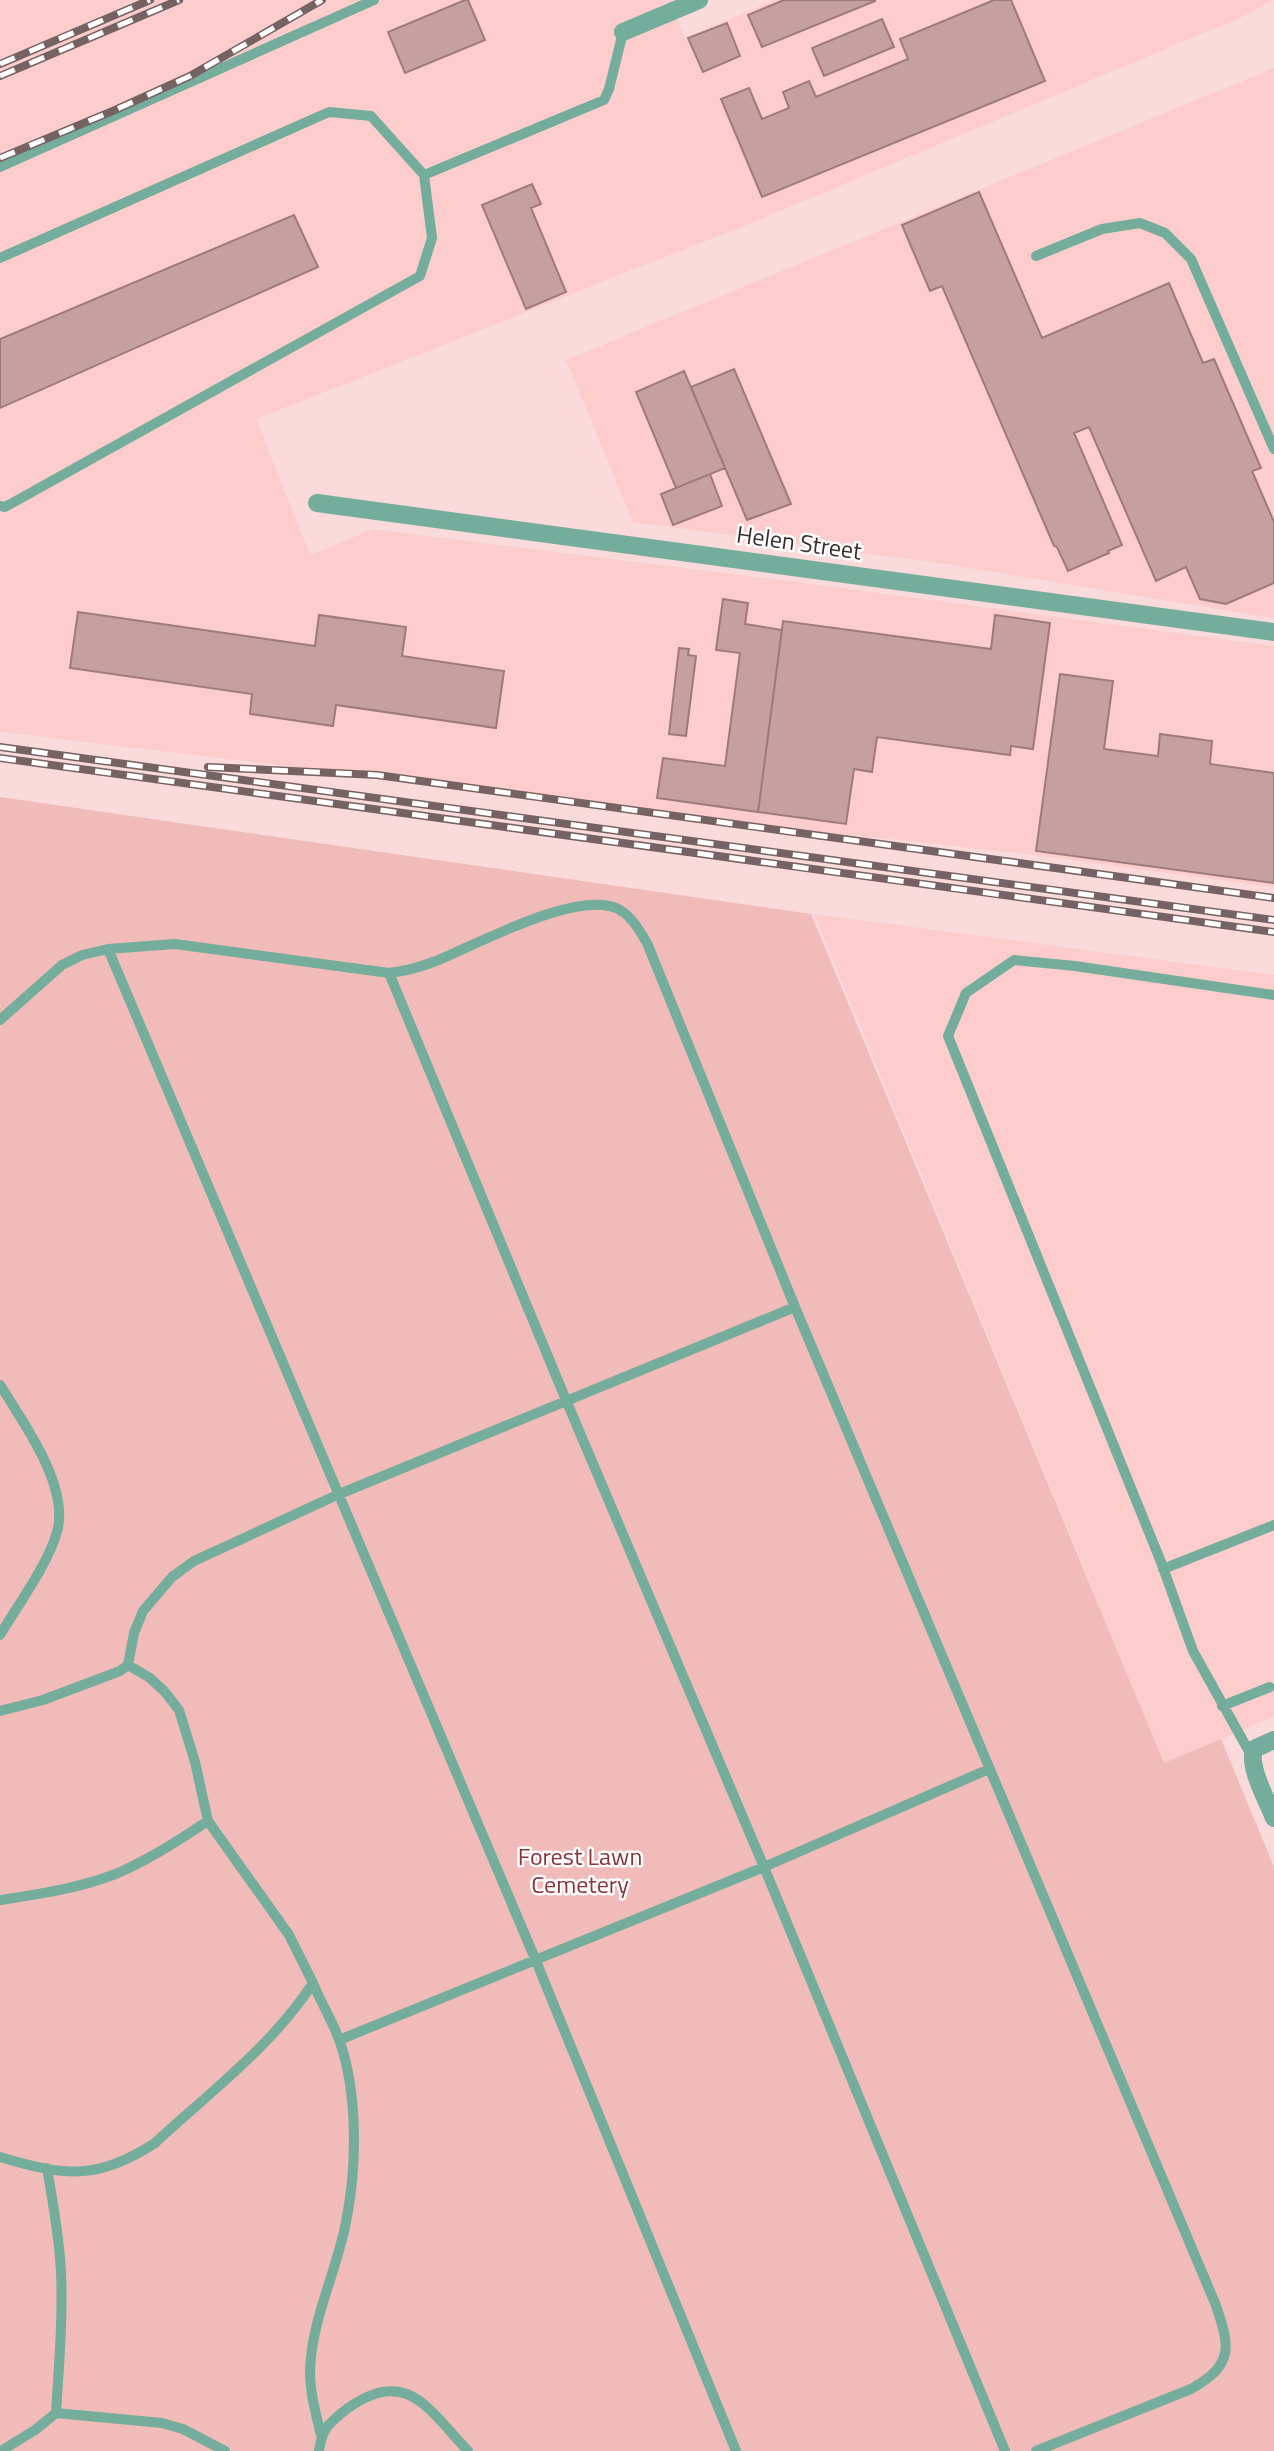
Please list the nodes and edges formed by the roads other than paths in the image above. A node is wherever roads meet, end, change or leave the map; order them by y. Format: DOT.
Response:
graph roads {
  1 [pos="374,0"];
  2 [pos="699,0"];
  3 [pos="623,32"];
  4 [pos="0,167"];
  5 [pos="424,175"];
  6 [pos="1036,256"];
  7 [pos="0,258"];
  8 [pos="1274,449"];
  9 [pos="317,503"];
  10 [pos="0,506"];
  11 [pos="1274,632"];
  12 [pos="108,949"];
  13 [pos="389,973"];
  14 [pos="1274,995"];
  15 [pos="0,1020"];
  16 [pos="795,1307"];
  17 [pos="0,1385"];
  18 [pos="566,1401"];
  19 [pos="337,1495"];
  20 [pos="1274,1525"];
  21 [pos="1163,1569"];
  22 [pos="0,1635"];
  23 [pos="128,1665"];
  24 [pos="1270,1687"];
  25 [pos="1222,1706"];
  26 [pos="0,1711"];
  27 [pos="1262,1747"];
  28 [pos="989,1769"];
  29 [pos="1274,1818"];
  30 [pos="208,1821"];
  31 [pos="764,1867"];
  32 [pos="0,1900"];
  33 [pos="536,1961"];
  34 [pos="313,1983"];
  35 [pos="339,2040"];
  36 [pos="0,2157"];
  37 [pos="47,2168"];
  38 [pos="56,2413"];
  39 [pos="321,2435"];
  40 [pos="1,2451"];
  41 [pos="225,2451"];
  42 [pos="319,2451"];
  43 [pos="468,2451"];
  44 [pos="736,2451"];
  45 [pos="1005,2451"];
  46 [pos="1036,2451"];
  1 -- 4 [label="lane"];
  2 -- 3 [label="street"];
  3 -- 5 [label="lane"];
  5 -- 7 [label="lane"];
  5 -- 10 [label="lane"];
  6 -- 8 [label="lane"];
  9 -- 11 [label="street, Helen Street"];
  12 -- 13 [label="lane"];
  12 -- 15 [label="lane"];
  12 -- 19 [label="lane"];
  13 -- 16 [label="lane"];
  13 -- 18 [label="lane"];
  14 -- 21 [label="lane"];
  16 -- 18 [label="lane"];
  16 -- 28 [label="lane"];
  17 -- 22 [label="lane"];
  18 -- 19 [label="lane"];
  18 -- 31 [label="lane"];
  19 -- 23 [label="lane"];
  19 -- 33 [label="lane"];
  20 -- 21 [label="lane"];
  21 -- 25 [label="lane"];
  23 -- 26 [label="lane"];
  23 -- 30 [label="lane"];
  24 -- 25 [label="lane"];
  25 -- 27 [label="lane"];
  27 -- 29 [label="street"];
  28 -- 31 [label="lane"];
  28 -- 46 [label="lane"];
  30 -- 32 [label="lane"];
  30 -- 34 [label="lane"];
  31 -- 33 [label="lane"];
  31 -- 45 [label="lane"];
  33 -- 35 [label="lane"];
  33 -- 44 [label="lane"];
  34 -- 35 [label="lane"];
  34 -- 37 [label="lane"];
  35 -- 39 [label="lane"];
  36 -- 37 [label="lane"];
  37 -- 38 [label="lane"];
  38 -- 40 [label="lane"];
  38 -- 41 [label="lane"];
  39 -- 42 [label="lane"];
  39 -- 43 [label="lane"];
}
